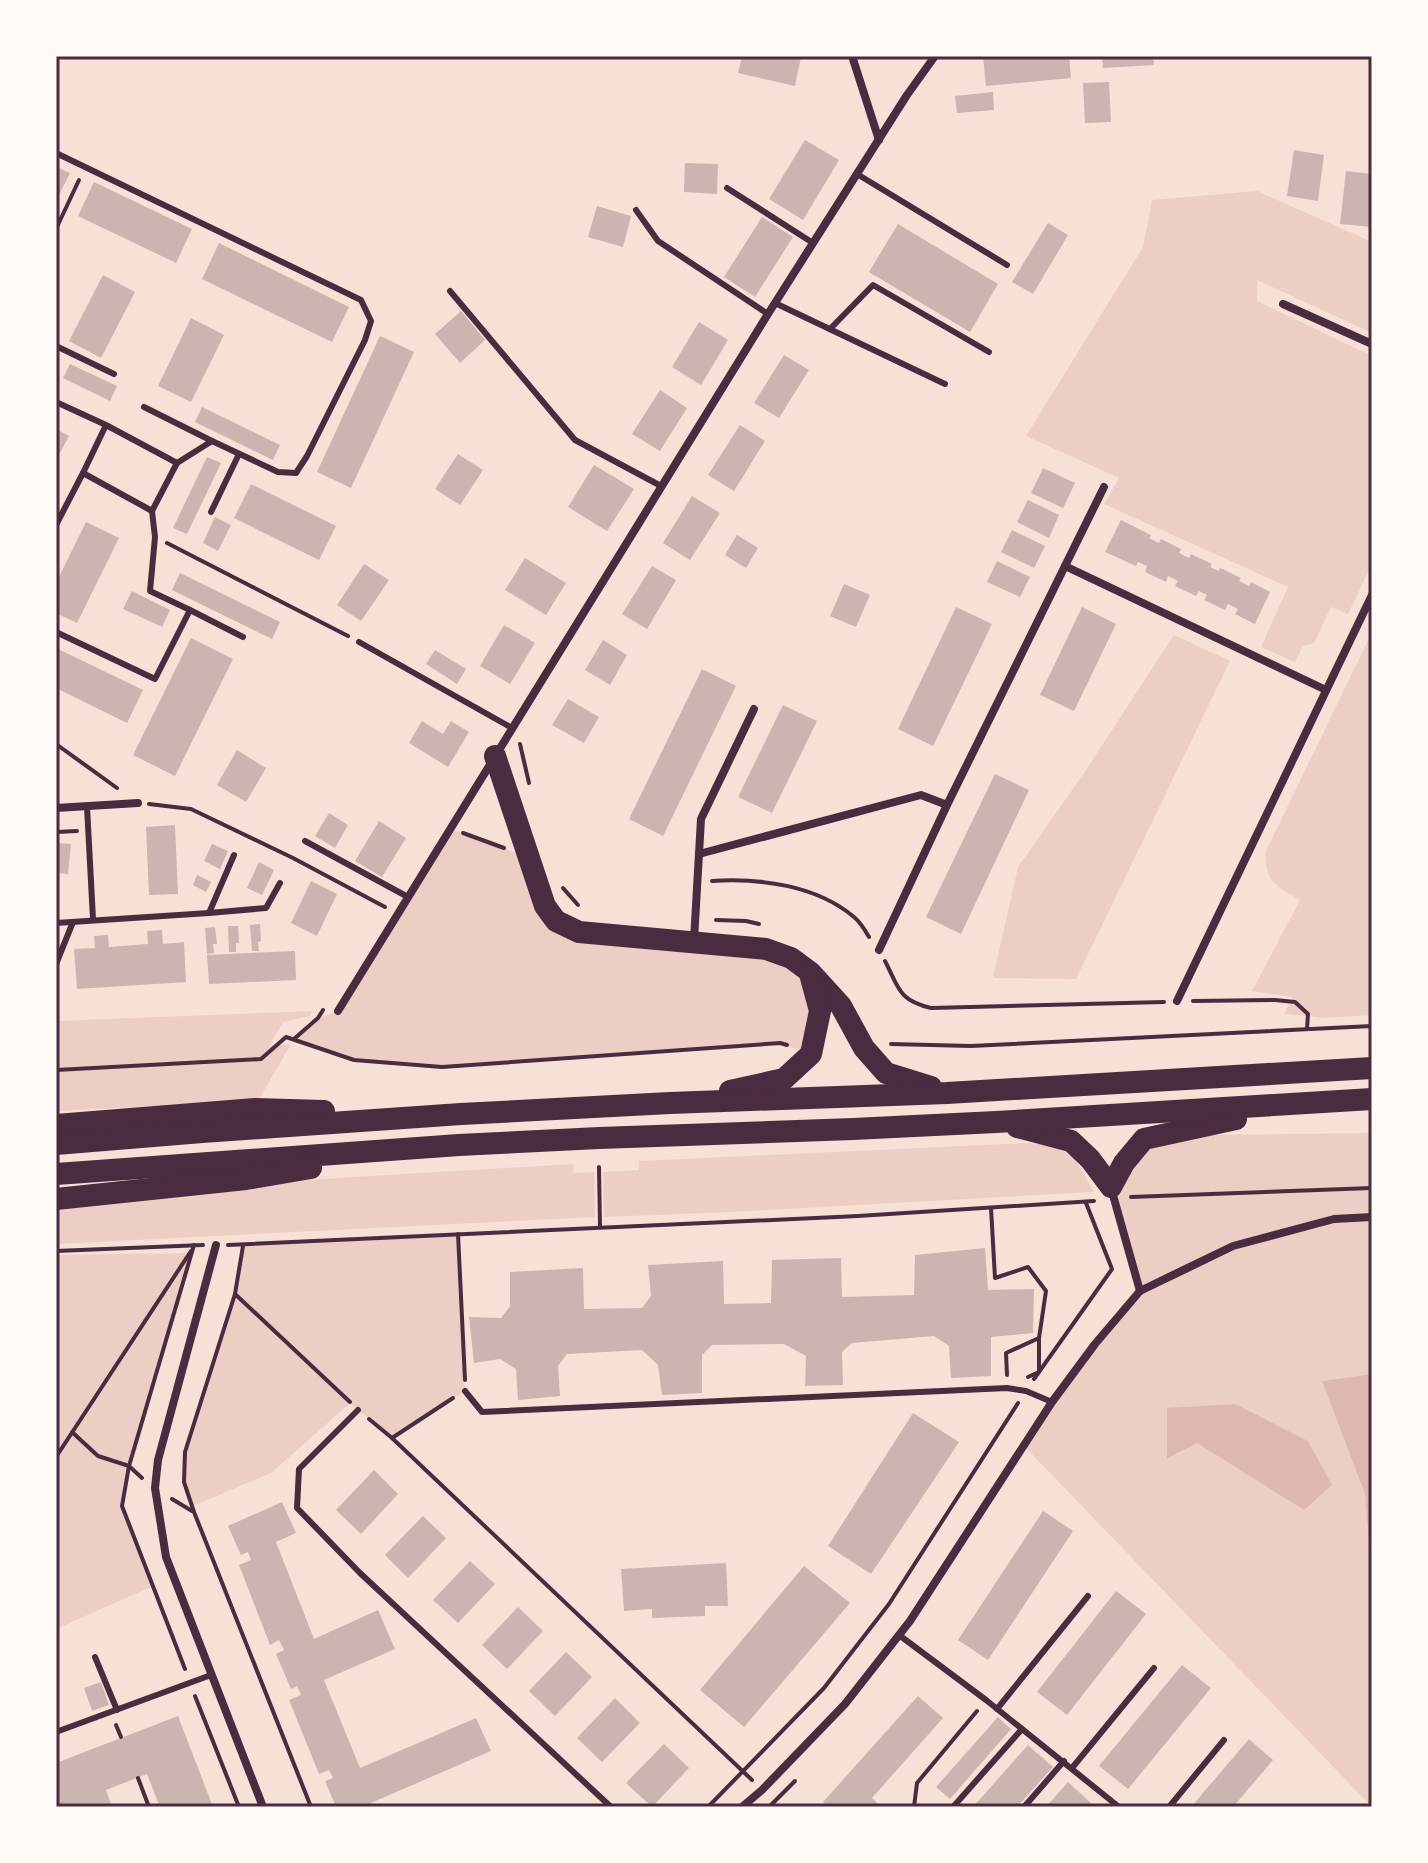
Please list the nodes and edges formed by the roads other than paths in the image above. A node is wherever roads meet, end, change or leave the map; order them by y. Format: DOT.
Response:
graph roads {
  1 [pos="852,56"];
  2 [pos="935,56"];
  3 [pos="879,140"];
  4 [pos="56,153"];
  5 [pos="857,174"];
  6 [pos="727,188"];
  7 [pos="636,210"];
  8 [pos="813,243"];
  9 [pos="1007,265"];
  10 [pos="450,291"];
  11 [pos="775,303"];
  12 [pos="1283,304"];
  13 [pos="768,314"];
  14 [pos="830,329"];
  15 [pos="1372,344"];
  16 [pos="56,346"];
  17 [pos="989,352"];
  18 [pos="114,374"];
  19 [pos="945,384"];
  20 [pos="56,402"];
  21 [pos="144,407"];
  22 [pos="106,425"];
  23 [pos="212,441"];
  24 [pos="239,454"];
  25 [pos="177,463"];
  26 [pos="83,473"];
  27 [pos="661,486"];
  28 [pos="1104,487"];
  29 [pos="152,511"];
  30 [pos="211,512"];
  31 [pos="56,525"];
  32 [pos="1065,566"];
  33 [pos="1372,595"];
  34 [pos="190,610"];
  35 [pos="56,632"];
  36 [pos="243,637"];
  37 [pos="359,642"];
  38 [pos="1326,690"];
  39 [pos="754,709"];
  40 [pos="512,728"];
  41 [pos="495,756"];
  42 [pos="138,803"];
  43 [pos="947,805"];
  44 [pos="87,807"];
  45 [pos="56,808"];
  46 [pos="305,841"];
  47 [pos="699,854"];
  48 [pos="234,855"];
  49 [pos="280,883"];
  50 [pos="408,897"];
  51 [pos="209,913"];
  52 [pos="93,919"];
  53 [pos="73,922"];
  54 [pos="56,923"];
  55 [pos="694,941"];
  56 [pos="879,950"];
  57 [pos="56,964"];
  58 [pos="810,972"];
  59 [pos="1177,1001"];
  60 [pos="338,1011"];
  61 [pos="1372,1068"];
  62 [pos="947,1093"];
  63 [pos="1372,1099"];
  64 [pos="670,1103"];
  65 [pos="1309,1103"];
  66 [pos="461,1114"];
  67 [pos="996,1122"];
  68 [pos="56,1125"];
  69 [pos="56,1144"];
  70 [pos="459,1145"];
  71 [pos="56,1174"];
  72 [pos="1112,1192"];
  73 [pos="56,1199"];
  74 [pos="1372,1217"];
  75 [pos="216,1245"];
  76 [pos="1140,1291"];
  77 [pos="465,1391"];
  78 [pos="1052,1402"];
  79 [pos="358,1410"];
  80 [pos="1088,1596"];
  81 [pos="899,1635"];
  82 [pos="95,1657"];
  83 [pos="1154,1668"];
  84 [pos="211,1675"];
  85 [pos="997,1709"];
  86 [pos="117,1710"];
  87 [pos="1022,1729"];
  88 [pos="56,1732"];
  89 [pos="1224,1740"];
  90 [pos="1064,1761"];
  91 [pos="1072,1768"];
  92 [pos="1111,1799"];
  93 [pos="263,1807"];
  94 [pos="611,1807"];
  95 [pos="742,1807"];
  96 [pos="953,1807"];
  97 [pos="1024,1807"];
  98 [pos="1104,1807"];
  99 [pos="1119,1807"];
  100 [pos="1169,1807"];
  1 -- 3 [label="street"];
  2 -- 3 [label="street"];
  3 -- 5 [label="street"];
  4 -- 24 [label="lane"];
  5 -- 8 [label="street"];
  5 -- 9 [label="lane"];
  6 -- 8 [label="lane"];
  7 -- 13 [label="lane"];
  8 -- 11 [label="street"];
  10 -- 27 [label="lane"];
  11 -- 13 [label="street"];
  11 -- 14 [label="lane"];
  12 -- 15 [label="street"];
  13 -- 27 [label="street"];
  14 -- 17 [label="lane"];
  14 -- 19 [label="lane"];
  16 -- 18 [label="lane"];
  20 -- 22 [label="lane"];
  21 -- 23 [label="lane"];
  22 -- 25 [label="lane"];
  22 -- 26 [label="lane"];
  23 -- 24 [label="lane"];
  23 -- 25 [label="lane"];
  24 -- 30 [label="lane"];
  25 -- 29 [label="lane"];
  26 -- 29 [label="lane"];
  26 -- 31 [label="lane"];
  27 -- 40 [label="street"];
  28 -- 32 [label="street"];
  29 -- 34 [label="lane"];
  32 -- 38 [label="street"];
  32 -- 43 [label="street"];
  33 -- 38 [label="street"];
  34 -- 35 [label="lane"];
  34 -- 36 [label="lane"];
  37 -- 40 [label="lane"];
  38 -- 59 [label="street"];
  39 -- 47 [label="street"];
  40 -- 41 [label="street"];
  41 -- 50 [label="street"];
  41 -- 55 [label="highway"];
  42 -- 44 [label="street"];
  43 -- 47 [label="street"];
  43 -- 56 [label="street"];
  44 -- 45 [label="street"];
  44 -- 52 [label="lane"];
  46 -- 50 [label="lane"];
  47 -- 55 [label="street"];
  48 -- 51 [label="lane"];
  49 -- 51 [label="lane"];
  50 -- 60 [label="street"];
  51 -- 52 [label="lane"];
  52 -- 53 [label="lane"];
  53 -- 54 [label="lane"];
  53 -- 57 [label="lane"];
  55 -- 58 [label="highway"];
  58 -- 62 [label="highway"];
  58 -- 64 [label="highway"];
  61 -- 62 [label="highway"];
  62 -- 64 [label="highway"];
  63 -- 65 [label="highway"];
  64 -- 66 [label="highway"];
  65 -- 67 [label="highway"];
  65 -- 72 [label="highway"];
  66 -- 68 [label="highway"];
  66 -- 69 [label="highway"];
  67 -- 70 [label="highway"];
  67 -- 72 [label="highway"];
  70 -- 71 [label="highway"];
  70 -- 73 [label="highway"];
  72 -- 76 [label="street"];
  74 -- 76 [label="street"];
  75 -- 84 [label="street"];
  76 -- 78 [label="street"];
  77 -- 78 [label="lane"];
  78 -- 81 [label="street"];
  79 -- 94 [label="lane"];
  80 -- 85 [label="lane"];
  81 -- 85 [label="lane"];
  81 -- 95 [label="street"];
  82 -- 86 [label="lane"];
  83 -- 91 [label="lane"];
  84 -- 86 [label="lane"];
  84 -- 93 [label="street"];
  85 -- 87 [label="lane"];
  86 -- 88 [label="lane"];
  87 -- 90 [label="lane"];
  87 -- 96 [label="lane"];
  89 -- 100 [label="lane"];
  90 -- 91 [label="lane"];
  90 -- 97 [label="lane"];
  91 -- 92 [label="lane"];
  92 -- 98 [label="lane"];
  92 -- 99 [label="lane"];
}
